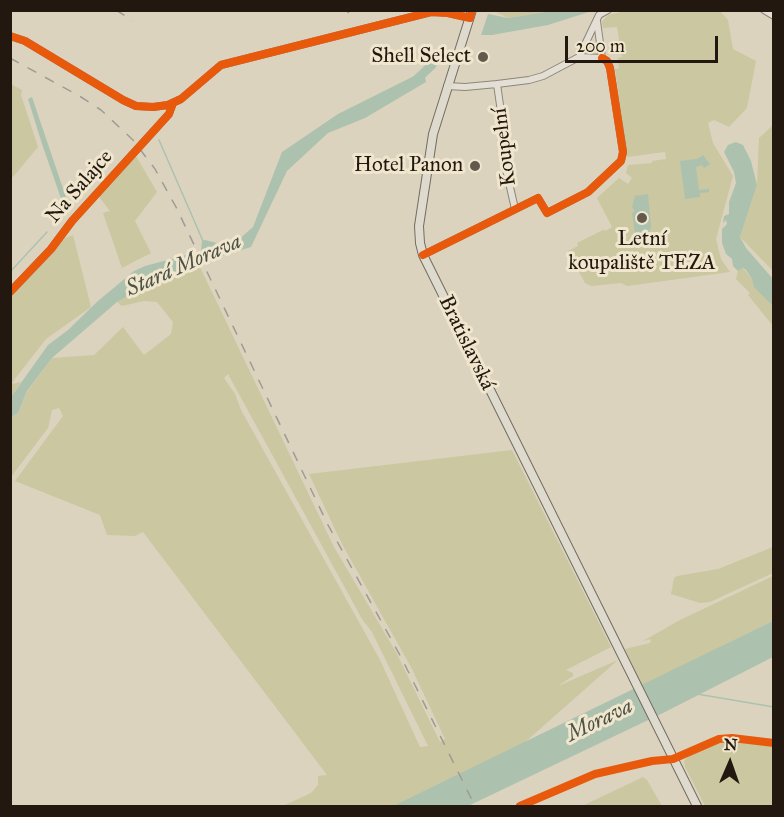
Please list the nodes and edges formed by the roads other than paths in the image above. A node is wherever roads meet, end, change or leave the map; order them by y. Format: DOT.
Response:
graph roads {
  1 [pos="609,10"];
  2 [pos="764,10"];
  3 [pos="471,14"];
  4 [pos="774,16"];
  5 [pos="596,20"];
  6 [pos="10,36"];
  7 [pos="579,57"];
  8 [pos="602,57"];
  9 [pos="497,84"];
  10 [pos="447,86"];
  11 [pos="173,103"];
  12 [pos="515,209"];
  13 [pos="423,255"];
  14 [pos="10,292"];
  15 [pos="697,807"];
  1 -- 5 [label="street"];
  2 -- 4 [label="street"];
  3 -- 10 [label="main road, Bratislavská"];
  3 -- 11 [label="street"];
  5 -- 7 [label="street"];
  5 -- 8 [label="street"];
  6 -- 11 [label="street"];
  7 -- 8 [label="street"];
  7 -- 9 [label="street, Koupelní"];
  8 -- 12 [label="street"];
  9 -- 10 [label="street, Koupelní"];
  9 -- 12 [label="street, Koupelní"];
  10 -- 13 [label="main road, Bratislavská"];
  11 -- 14 [label="street, Na Salajce"];
  12 -- 13 [label="street"];
  13 -- 15 [label="main road, Bratislavská"];
}
